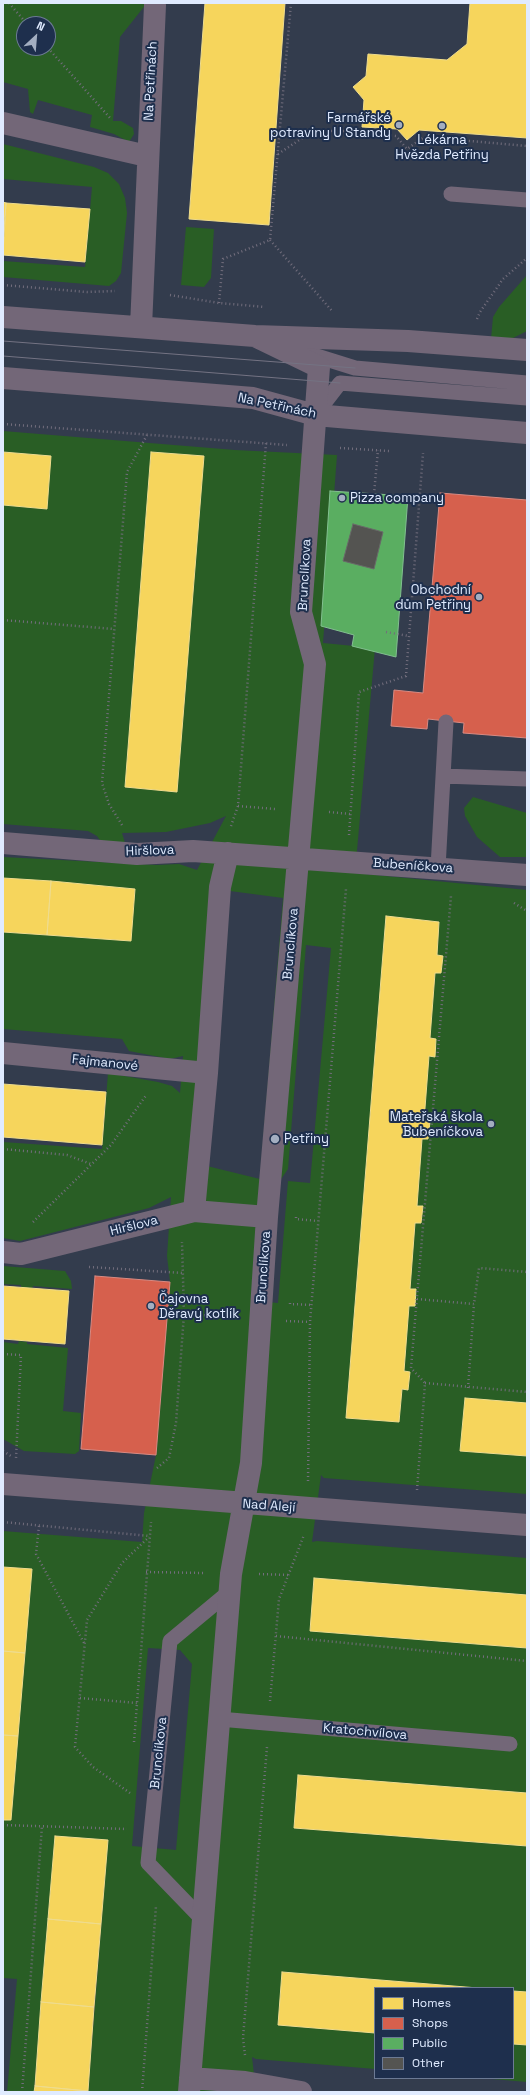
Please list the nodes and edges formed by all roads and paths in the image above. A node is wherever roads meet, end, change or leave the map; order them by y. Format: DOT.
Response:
graph roads {
  1 [pos="9,3"];
  2 [pos="291,3"];
  3 [pos="155,6"];
  4 [pos="20,16"];
  5 [pos="55,56"];
  6 [pos="3,122"];
  7 [pos="527,146"];
  8 [pos="139,154"];
  9 [pos="278,154"];
  10 [pos="451,194"];
  11 [pos="527,200"];
  12 [pos="270,240"];
  13 [pos="527,258"];
  14 [pos="3,285"];
  15 [pos="116,291"];
  16 [pos="219,303"];
  17 [pos="335,313"];
  18 [pos="3,317"];
  19 [pos="141,327"];
  20 [pos="475,327"];
  21 [pos="255,336"];
  22 [pos="527,350"];
  23 [pos="3,378"];
  24 [pos="527,383"];
  25 [pos="527,398"];
  26 [pos="315,415"];
  27 [pos="3,424"];
  28 [pos="527,433"];
  29 [pos="147,435"];
  30 [pos="266,443"];
  31 [pos="290,445"];
  32 [pos="378,450"];
  33 [pos="424,453"];
  34 [pos="374,494"];
  35 [pos="3,620"];
  36 [pos="114,629"];
  37 [pos="386,632"];
  38 [pos="409,636"];
  39 [pos="446,722"];
  40 [pos="443,776"];
  41 [pos="527,780"];
  42 [pos="238,806"];
  43 [pos="276,809"];
  44 [pos="328,812"];
  45 [pos="350,814"];
  46 [pos="224,828"];
  47 [pos="348,842"];
  48 [pos="3,843"];
  49 [pos="228,853"];
  50 [pos="140,854"];
  51 [pos="298,858"];
  52 [pos="438,868"];
  53 [pos="527,875"];
  54 [pos="346,886"];
  55 [pos="451,896"];
  56 [pos="3,1053"];
  57 [pos="164,1069"];
  58 [pos="207,1073"];
  59 [pos="3,1150"];
  60 [pos="92,1164"];
  61 [pos="194,1211"];
  62 [pos="296,1212"];
  63 [pos="267,1217"];
  64 [pos="318,1221"];
  65 [pos="31,1224"];
  66 [pos="182,1234"];
  67 [pos="3,1252"];
  68 [pos="85,1266"];
  69 [pos="527,1272"];
  70 [pos="183,1273"];
  71 [pos="290,1299"];
  72 [pos="417,1299"];
  73 [pos="474,1304"];
  74 [pos="312,1305"];
  75 [pos="184,1314"];
  76 [pos="240,1317"];
  77 [pos="284,1320"];
  78 [pos="310,1322"];
  79 [pos="3,1354"];
  80 [pos="425,1383"];
  81 [pos="468,1388"];
  82 [pos="527,1392"];
  83 [pos="16,1459"];
  84 [pos="157,1469"];
  85 [pos="6,1482"];
  86 [pos="308,1483"];
  87 [pos="417,1492"];
  88 [pos="244,1504"];
  89 [pos="3,1522"];
  90 [pos="527,1525"];
  91 [pos="39,1526"];
  92 [pos="305,1533"];
  93 [pos="146,1572"];
  94 [pos="207,1573"];
  95 [pos="258,1574"];
  96 [pos="289,1575"];
  97 [pos="229,1592"];
  98 [pos="276,1636"];
  99 [pos="84,1645"];
  100 [pos="527,1661"];
  101 [pos="80,1698"];
  102 [pos="137,1703"];
  103 [pos="219,1719"];
  104 [pos="269,1723"];
  105 [pos="510,1744"];
  106 [pos="130,1793"];
  107 [pos="3,1825"];
  108 [pos="42,1826"];
  109 [pos="127,1829"];
  110 [pos="203,1920"];
  111 [pos="245,2056"];
  112 [pos="190,2085"];
  113 [pos="22,2092"];
  114 [pos="301,2092"];
  1 -- 4 [label="path"];
  2 -- 9 [label="path"];
  3 -- 8 [label="street, Na Petřinách"];
  5 -- 8 [label="path"];
  6 -- 8 [label="street"];
  7 -- 9 [label="path"];
  8 -- 19 [label="street, Na Petřinách"];
  9 -- 12 [label="path"];
  10 -- 11 [label="lane"];
  12 -- 16 [label="path"];
  12 -- 17 [label="path"];
  13 -- 20 [label="path"];
  14 -- 15 [label="path"];
  18 -- 19 [label="street"];
  19 -- 21 [label="street"];
  21 -- 22 [label="street"];
  21 -- 24 [label="lane"];
  21 -- 26 [label="street, Brunclíkova"];
  23 -- 26 [label="street, Na Petřinách"];
  25 -- 26 [label="lane"];
  26 -- 28 [label="street, Na Petřinách"];
  26 -- 51 [label="street, Brunclíkova"];
  27 -- 29 [label="path"];
  29 -- 30 [label="path"];
  29 -- 36 [label="path"];
  30 -- 31 [label="path"];
  30 -- 42 [label="path"];
  32 -- 34 [label="path"];
  33 -- 38 [label="path"];
  35 -- 36 [label="path"];
  36 -- 50 [label="path"];
  37 -- 38 [label="path"];
  38 -- 45 [label="path"];
  39 -- 40 [label="lane"];
  40 -- 41 [label="lane"];
  40 -- 52 [label="lane"];
  42 -- 43 [label="path"];
  42 -- 46 [label="path"];
  44 -- 45 [label="path"];
  45 -- 47 [label="path"];
  48 -- 50 [label="street, Hiršlova"];
  49 -- 50 [label="street, Hiršlova"];
  49 -- 51 [label="street, Hiršlova"];
  49 -- 58 [label="street"];
  51 -- 52 [label="street, Bubeníčkova"];
  51 -- 63 [label="street, Brunclíkova"];
  52 -- 53 [label="street, Bubeníčkova"];
  54 -- 64 [label="path"];
  55 -- 72 [label="path"];
  56 -- 57 [label="street, Fajmanové"];
  57 -- 58 [label="street, Fajmanové"];
  57 -- 60 [label="path"];
  58 -- 61 [label="street"];
  59 -- 60 [label="path"];
  60 -- 65 [label="path"];
  61 -- 63 [label="street, Hiršlova"];
  61 -- 67 [label="street, Hiršlova"];
  62 -- 64 [label="path"];
  63 -- 88 [label="street, Brunclíkova"];
  64 -- 74 [label="path"];
  66 -- 70 [label="path"];
  68 -- 70 [label="path"];
  69 -- 73 [label="path"];
  70 -- 75 [label="path"];
  71 -- 74 [label="path"];
  72 -- 73 [label="path"];
  72 -- 80 [label="path"];
  73 -- 81 [label="path"];
  74 -- 78 [label="path"];
  75 -- 76 [label="path"];
  75 -- 84 [label="path"];
  77 -- 78 [label="path"];
  78 -- 86 [label="path"];
  79 -- 83 [label="path"];
  80 -- 81 [label="path"];
  80 -- 87 [label="path"];
  81 -- 82 [label="path"];
  85 -- 88 [label="street, Nad Alejí"];
  88 -- 90 [label="street, Nad Alejí"];
  88 -- 97 [label="street, Brunclíkova"];
  89 -- 91 [label="path"];
  91 -- 99 [label="path"];
  91 -- 99 [label="path"];
  92 -- 96 [label="path"];
  93 -- 94 [label="path"];
  95 -- 96 [label="path"];
  96 -- 98 [label="path"];
  97 -- 103 [label="street, Brunclíkova"];
  97 -- 110 [label="lane, Brunclíkova"];
  98 -- 100 [label="path"];
  98 -- 104 [label="path"];
  99 -- 101 [label="path"];
  101 -- 102 [label="path"];
  101 -- 106 [label="path"];
  103 -- 104 [label="lane, Kratochvílova"];
  103 -- 110 [label="street, Brunclíkova"];
  104 -- 105 [label="lane, Kratochvílova"];
  104 -- 111 [label="path"];
  107 -- 108 [label="path"];
  108 -- 109 [label="path"];
  108 -- 113 [label="path"];
  110 -- 112 [label="street, Brunclíkova"];
  112 -- 114 [label="street"];
}
